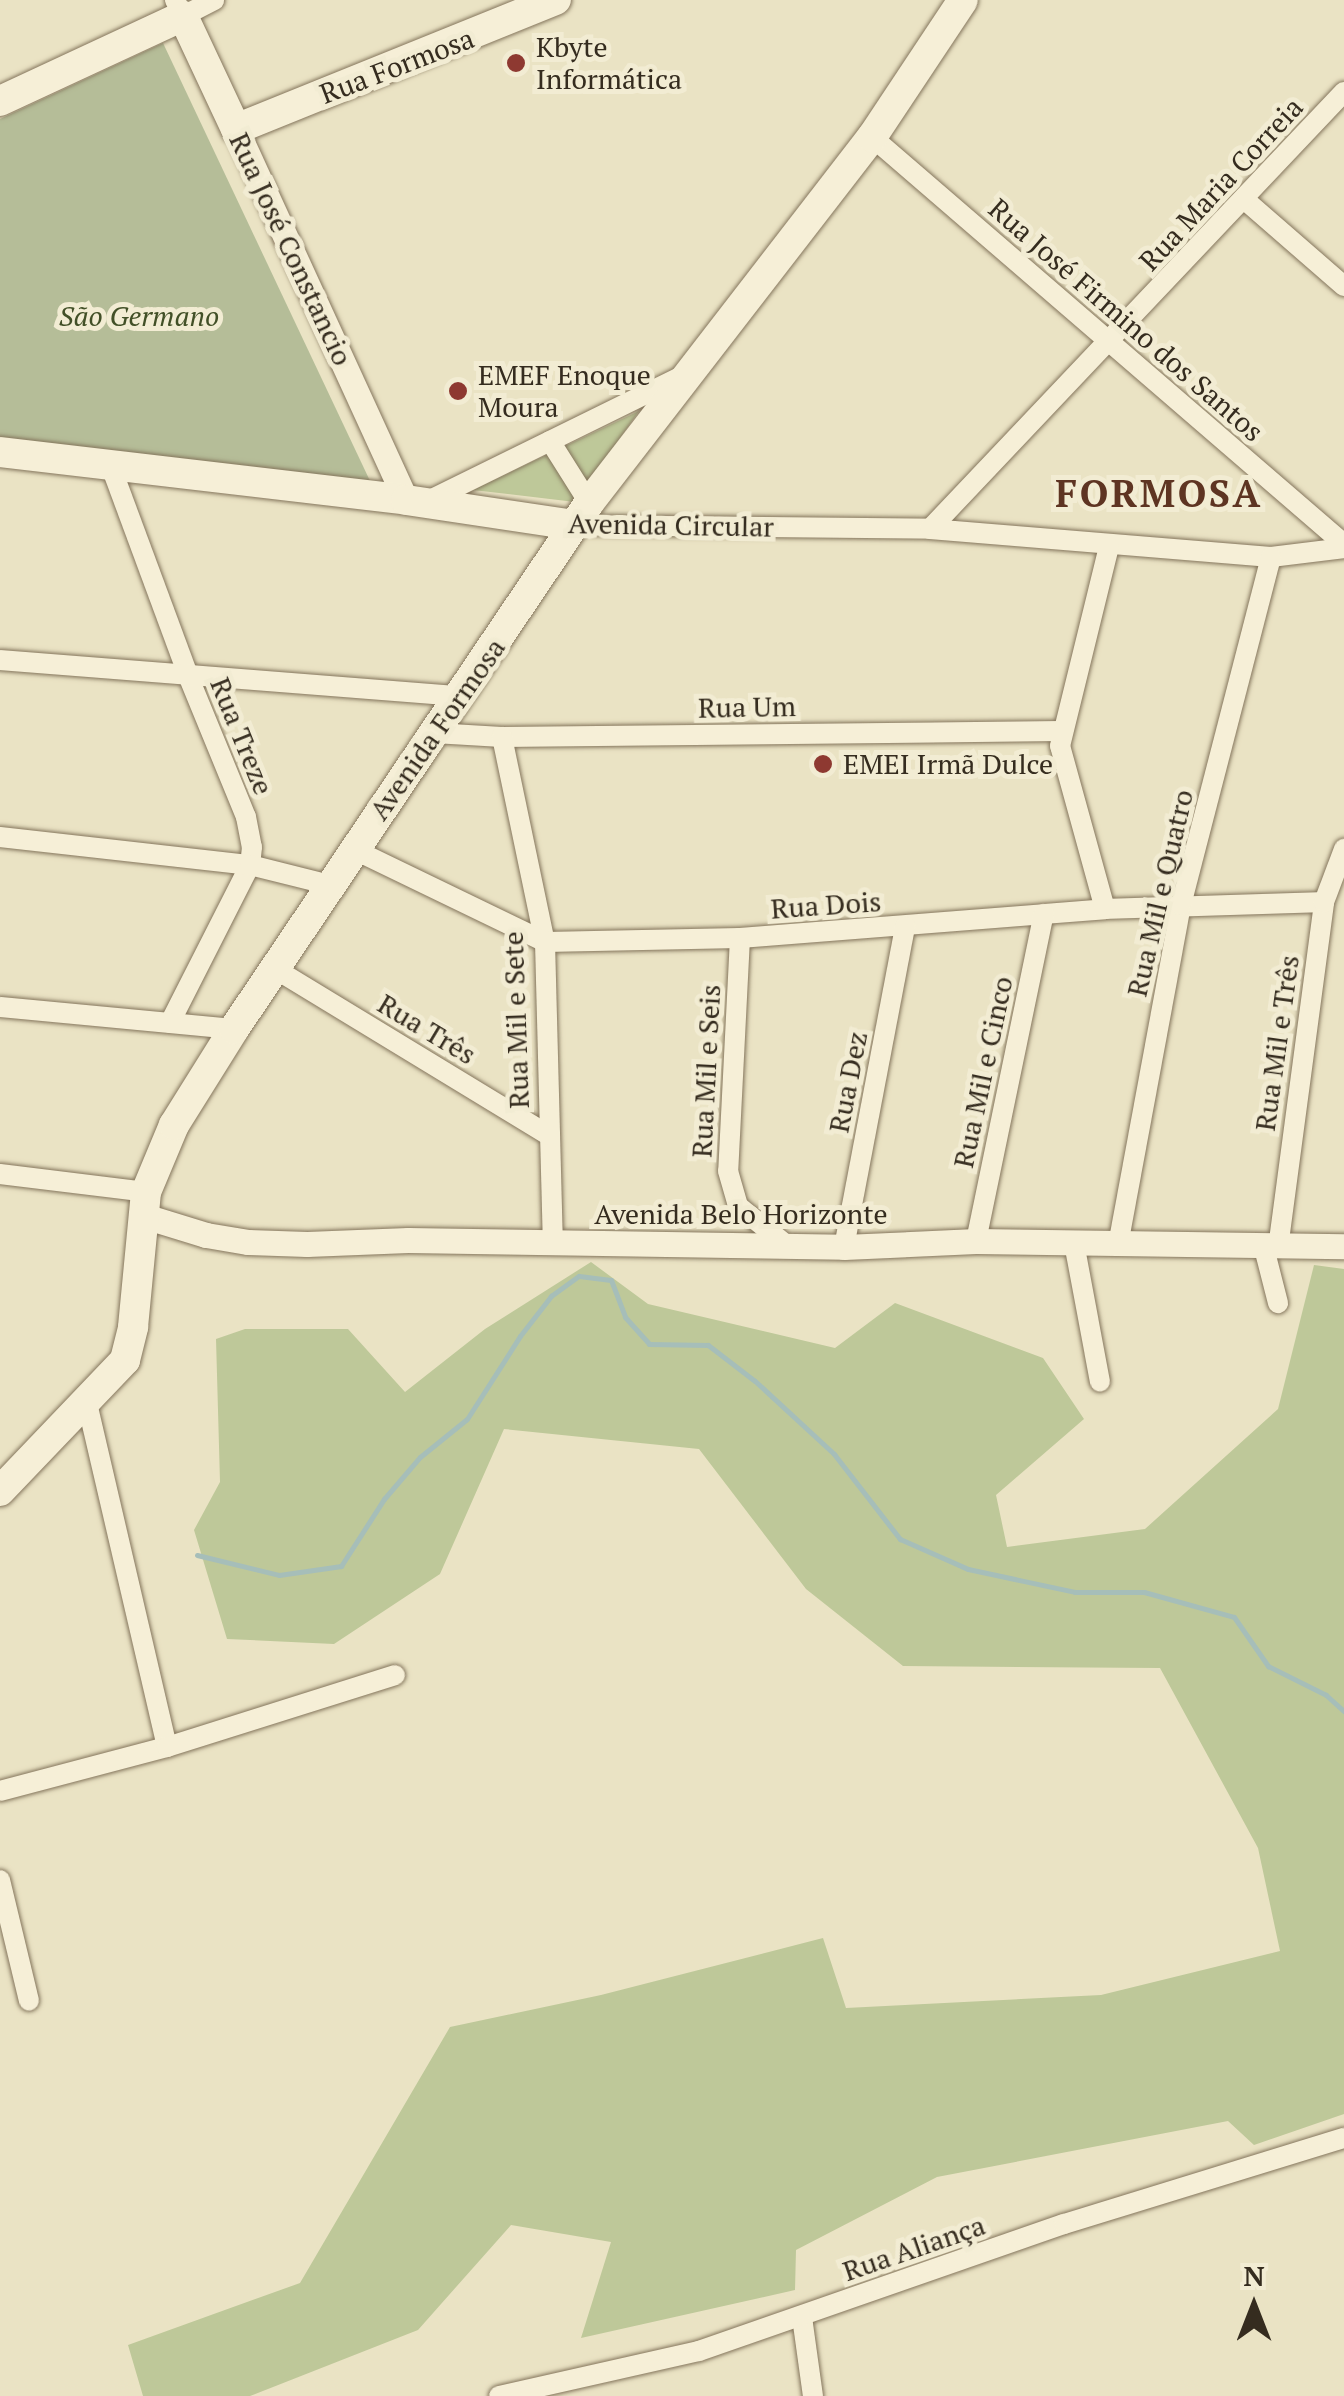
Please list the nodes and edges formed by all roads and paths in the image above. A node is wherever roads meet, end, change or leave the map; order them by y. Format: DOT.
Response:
graph roads {
  1 [pos="214,0"];
  2 [pos="556,0"];
  3 [pos="963,0"];
  4 [pos="525,6"];
  5 [pos="179,8"];
  6 [pos="488,13"];
  7 [pos="1344,92"];
  8 [pos="0,101"];
  9 [pos="236,129"];
  10 [pos="872,137"];
  11 [pos="1244,200"];
  12 [pos="1344,286"];
  13 [pos="1110,344"];
  14 [pos="687,374"];
  15 [pos="550,442"];
  16 [pos="0,452"];
  17 [pos="110,464"];
  18 [pos="416,501"];
  19 [pos="581,514"];
  20 [pos="930,530"];
  21 [pos="1344,546"];
  22 [pos="1109,547"];
  23 [pos="1271,557"];
  24 [pos="0,660"];
  25 [pos="189,678"];
  26 [pos="462,696"];
  27 [pos="1060,731"];
  28 [pos="434,733"];
  29 [pos="502,737"];
  30 [pos="0,837"];
  31 [pos="353,849"];
  32 [pos="1344,849"];
  33 [pos="250,865"];
  34 [pos="330,886"];
  35 [pos="1324,902"];
  36 [pos="1181,905"];
  37 [pos="1105,909"];
  38 [pos="1044,914"];
  39 [pos="905,927"];
  40 [pos="740,938"];
  41 [pos="545,942"];
  42 [pos="277,970"];
  43 [pos="0,1006"];
  44 [pos="170,1023"];
  45 [pos="234,1029"];
  46 [pos="548,1135"];
  47 [pos="0,1174"];
  48 [pos="144,1203"];
  49 [pos="976,1241"];
  50 [pos="784,1243"];
  51 [pos="1074,1243"];
  52 [pos="553,1244"];
  53 [pos="1118,1245"];
  54 [pos="1344,1246"];
  55 [pos="844,1247"];
  56 [pos="1271,1248"];
  57 [pos="1278,1304"];
  58 [pos="1100,1382"];
  59 [pos="87,1403"];
  60 [pos="0,1491"];
  61 [pos="394,1675"];
  62 [pos="168,1748"];
  63 [pos="0,1791"];
  64 [pos="0,1880"];
  65 [pos="29,2001"];
  66 [pos="1344,2138"];
  67 [pos="802,2317"];
  68 [pos="500,2396"];
  69 [pos="814,2396"];
  1 -- 5 [label="street"];
  2 -- 4 [label="main road, Rua Formosa"];
  3 -- 10 [label="main road, Avenida Formosa"];
  4 -- 6 [label="main road, Rua Formosa"];
  5 -- 8 [label="main road"];
  5 -- 9 [label="main road, Rua José Constancio"];
  6 -- 9 [label="main road, Rua Formosa"];
  7 -- 11 [label="street, Rua Maria Correia"];
  9 -- 18 [label="street, Rua José Constancio"];
  10 -- 13 [label="street, Rua José Firmino dos Santos"];
  10 -- 14 [label="main road, Avenida Formosa"];
  11 -- 12 [label="street"];
  11 -- 13 [label="street, Rua Maria Correia"];
  13 -- 20 [label="street, Rua Maria Correia"];
  13 -- 21 [label="street, Rua José Firmino dos Santos"];
  14 -- 15 [label="street"];
  14 -- 19 [label="main road, Avenida Formosa"];
  15 -- 18 [label="street"];
  15 -- 19 [label="street"];
  16 -- 17 [label="main road, Avenida Circular"];
  17 -- 18 [label="main road, Avenida Circular"];
  17 -- 25 [label="street, Rua Treze"];
  18 -- 19 [label="main road, Avenida Circular"];
  19 -- 20 [label="street, Avenida Circular"];
  19 -- 26 [label="main road, Avenida Formosa"];
  20 -- 22 [label="street, Avenida Circular"];
  21 -- 23 [label="street, Avenida Circular"];
  22 -- 23 [label="street, Avenida Circular"];
  22 -- 27 [label="street"];
  23 -- 36 [label="street, Rua Mil e Quatro"];
  24 -- 25 [label="street"];
  25 -- 26 [label="street"];
  25 -- 33 [label="street, Rua Treze"];
  26 -- 28 [label="main road, Avenida Formosa"];
  27 -- 29 [label="street, Rua Um"];
  27 -- 37 [label="street"];
  28 -- 29 [label="street, Rua Um"];
  28 -- 31 [label="main road, Avenida Formosa"];
  29 -- 41 [label="street, Rua Mil e Sete"];
  30 -- 33 [label="street"];
  31 -- 34 [label="main road, Avenida Formosa"];
  31 -- 41 [label="street, Rua Dois"];
  32 -- 35 [label="street, Rua Mil e Três"];
  33 -- 34 [label="street"];
  33 -- 44 [label="street"];
  34 -- 42 [label="main road, Avenida Formosa"];
  35 -- 36 [label="street, Rua Dois"];
  35 -- 56 [label="street, Rua Mil e Três"];
  36 -- 37 [label="street, Rua Dois"];
  36 -- 53 [label="street, Rua Mil e Quatro"];
  37 -- 38 [label="street, Rua Dois"];
  38 -- 39 [label="street, Rua Dois"];
  38 -- 49 [label="street, Rua Mil e Cinco"];
  39 -- 40 [label="street, Rua Dois"];
  39 -- 55 [label="street, Rua Dez"];
  40 -- 41 [label="street, Rua Dois"];
  40 -- 50 [label="street, Rua Mil e Seis"];
  41 -- 46 [label="street, Rua Mil e Sete"];
  42 -- 45 [label="main road, Avenida Formosa"];
  42 -- 46 [label="street, Rua Três"];
  43 -- 44 [label="street"];
  44 -- 45 [label="street"];
  45 -- 48 [label="main road, Avenida Formosa"];
  46 -- 52 [label="street, Rua Mil e Sete"];
  47 -- 48 [label="street"];
  48 -- 52 [label="street, Avenida Belo Horizonte"];
  48 -- 59 [label="main road, Avenida Formosa"];
  49 -- 51 [label="street, Avenida Belo Horizonte"];
  49 -- 55 [label="street, Avenida Belo Horizonte"];
  50 -- 52 [label="street, Avenida Belo Horizonte"];
  50 -- 55 [label="street, Avenida Belo Horizonte"];
  51 -- 53 [label="street, Avenida Belo Horizonte"];
  51 -- 58 [label="street"];
  53 -- 56 [label="street, Avenida Belo Horizonte"];
  54 -- 56 [label="street, Avenida Belo Horizonte"];
  56 -- 57 [label="street, Rua Mil e Três"];
  59 -- 60 [label="main road, Avenida Formosa"];
  59 -- 62 [label="street"];
  61 -- 62 [label="street"];
  62 -- 63 [label="street"];
  64 -- 65 [label="street"];
  66 -- 67 [label="street, Rua Aliança"];
  67 -- 68 [label="street, Rua Aliança"];
  67 -- 69 [label="street"];
}
